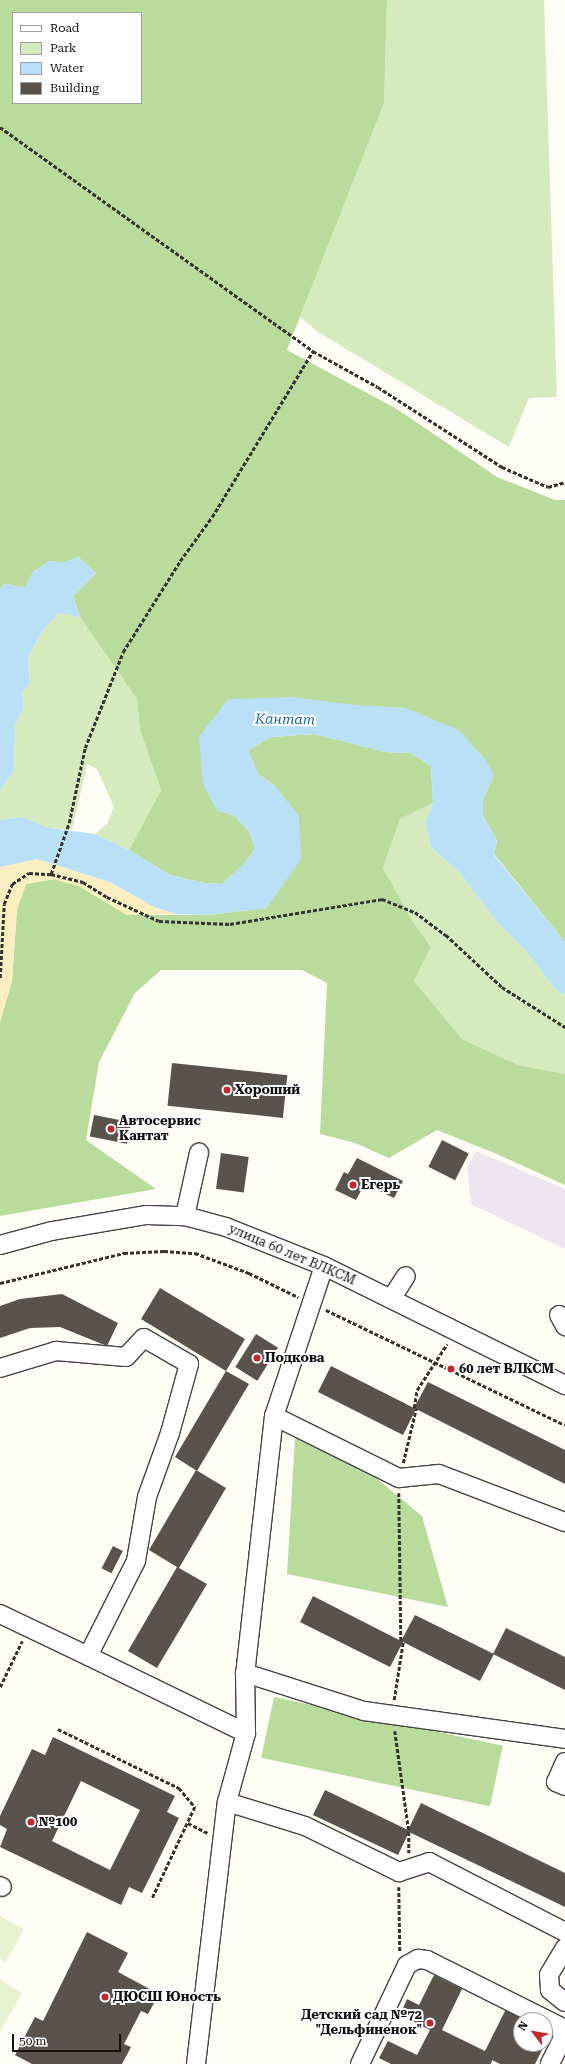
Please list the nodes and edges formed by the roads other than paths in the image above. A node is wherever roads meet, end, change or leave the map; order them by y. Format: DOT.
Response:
graph roads {
  1 [pos="199,1153"];
  2 [pos="185,1216"];
  3 [pos="0,1245"];
  4 [pos="324,1266"];
  5 [pos="406,1276"];
  6 [pos="391,1299"];
  7 [pos="0,1368"];
  8 [pos="563,1380"];
  9 [pos="274,1416"];
  10 [pos="565,1522"];
  11 [pos="0,1614"];
  12 [pos="88,1656"];
  13 [pos="245,1673"];
  14 [pos="246,1733"];
  15 [pos="565,1739"];
  16 [pos="565,1762"];
  17 [pos="565,1786"];
  18 [pos="227,1802"];
  19 [pos="565,1932"];
  20 [pos="565,1948"];
  21 [pos="565,2002"];
  22 [pos="196,2064"];
  23 [pos="360,2064"];
  24 [pos="550,2064"];
  1 -- 2 [label="street"];
  2 -- 3 [label="street, улица 60 лет ВЛКСМ"];
  2 -- 4 [label="street, улица 60 лет ВЛКСМ"];
  4 -- 6 [label="street, улица 60 лет ВЛКСМ"];
  4 -- 9 [label="street"];
  5 -- 6 [label="street"];
  6 -- 8 [label="street, улица 60 лет ВЛКСМ"];
  7 -- 12 [label="street"];
  9 -- 10 [label="street"];
  9 -- 13 [label="street"];
  11 -- 12 [label="street"];
  12 -- 14 [label="street"];
  13 -- 14 [label="street"];
  13 -- 15 [label="street"];
  14 -- 18 [label="street"];
  16 -- 17 [label="street"];
  18 -- 19 [label="street"];
  18 -- 22 [label="street"];
  20 -- 21 [label="street"];
  23 -- 24 [label="street"];
}
